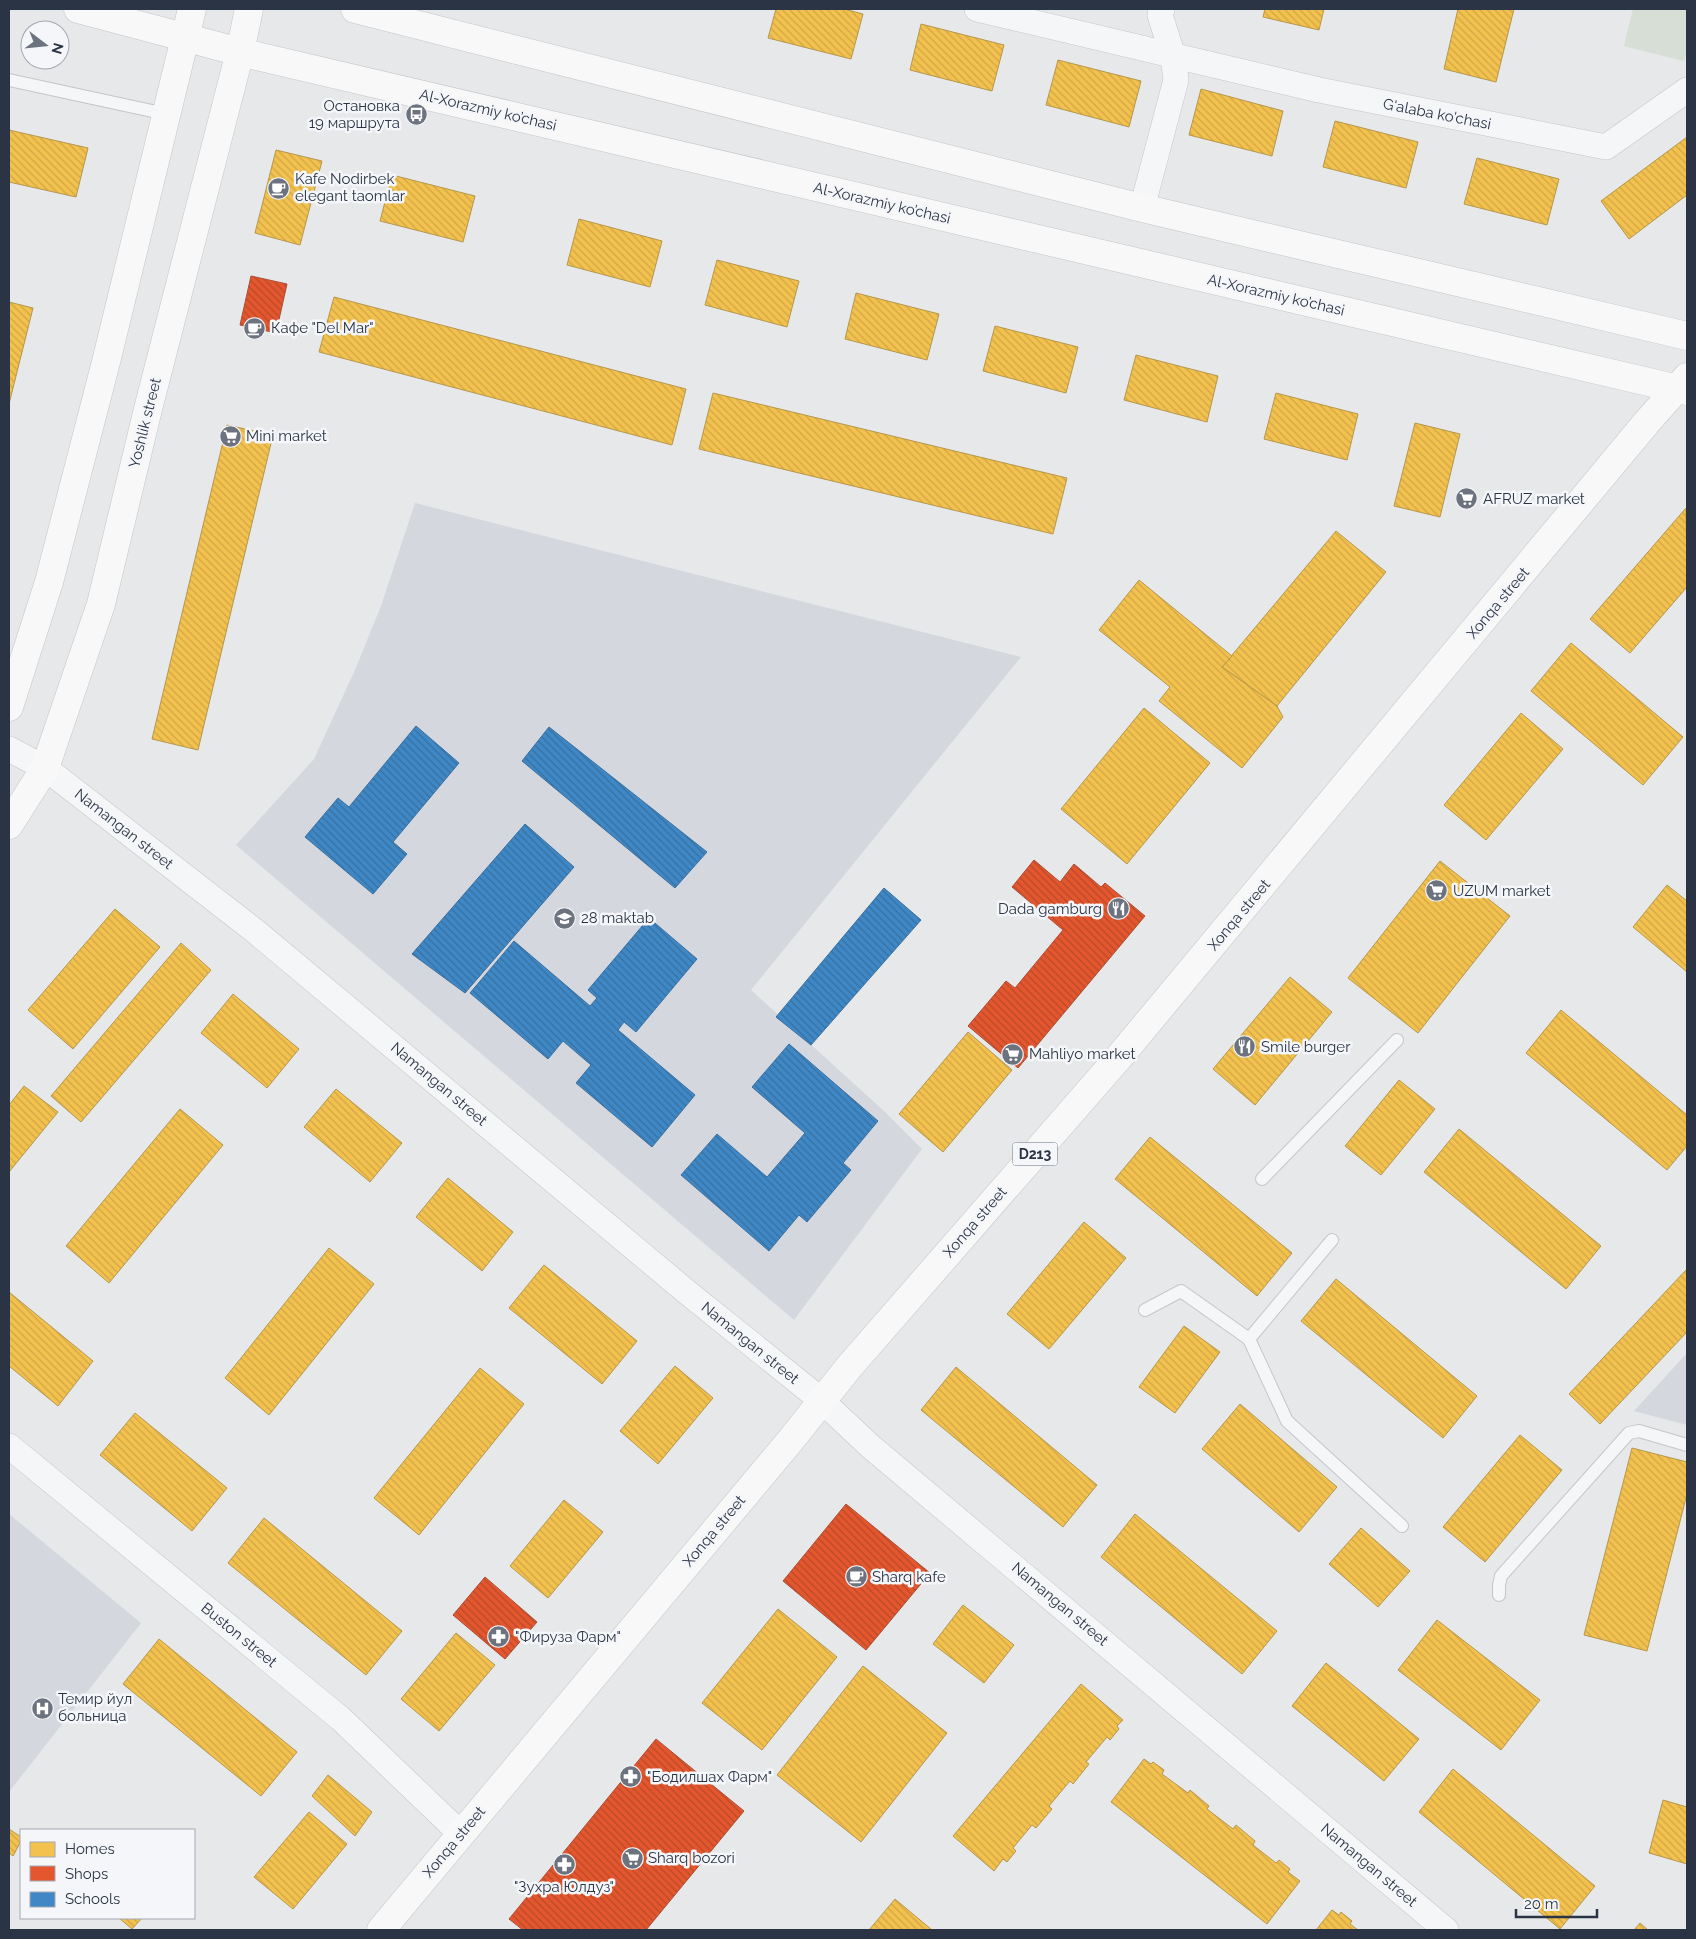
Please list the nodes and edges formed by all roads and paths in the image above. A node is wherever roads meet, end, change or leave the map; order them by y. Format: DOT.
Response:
graph roads {
  1 [pos="78,9"];
  2 [pos="192,9"];
  3 [pos="249,9"];
  4 [pos="355,9"];
  5 [pos="977,9"];
  6 [pos="1162,9"];
  7 [pos="186,37"];
  8 [pos="240,52"];
  9 [pos="1173,56"];
  10 [pos="9,80"];
  11 [pos="1687,90"];
  12 [pos="166,114"];
  13 [pos="1142,208"];
  14 [pos="1687,336"];
  15 [pos="1684,386"];
  16 [pos="9,707"];
  17 [pos="9,749"];
  18 [pos="45,768"];
  19 [pos="9,825"];
  20 [pos="1397,1040"];
  21 [pos="1262,1179"];
  22 [pos="1332,1240"];
  23 [pos="1145,1310"];
  24 [pos="1249,1339"];
  25 [pos="821,1400"];
  26 [pos="1687,1445"];
  27 [pos="9,1446"];
  28 [pos="1402,1526"];
  29 [pos="1499,1595"];
  30 [pos="460,1833"];
  31 [pos="381,1930"];
  32 [pos="1446,1930"];
  1 -- 7 [label="main road, Al-Xorazmiy ko’chasi"];
  2 -- 7 [label="main road"];
  3 -- 8 [label="main road, Yoshlik street"];
  4 -- 13 [label="main road"];
  5 -- 9 [label="street, G'alaba ko'chasi"];
  6 -- 9 [label="street"];
  7 -- 8 [label="main road, Al-Xorazmiy ko’chasi"];
  7 -- 12 [label="main road"];
  8 -- 15 [label="main road, Al-Xorazmiy ko’chasi"];
  8 -- 18 [label="main road, Yoshlik street"];
  9 -- 11 [label="street, G'alaba ko'chasi"];
  9 -- 13 [label="street"];
  10 -- 12 [label="lane"];
  12 -- 16 [label="main road"];
  13 -- 14 [label="main road"];
  15 -- 25 [label="main road, Xonqa street / D213"];
  17 -- 18 [label="street, Namangan street"];
  18 -- 19 [label="main road, Yoshlik street"];
  18 -- 25 [label="street, Namangan street"];
  20 -- 21 [label="lane"];
  22 -- 24 [label="lane"];
  23 -- 24 [label="lane"];
  24 -- 28 [label="lane"];
  25 -- 30 [label="main road, Xonqa street / D213"];
  25 -- 32 [label="street, Namangan street"];
  26 -- 29 [label="lane"];
  27 -- 30 [label="street, Buston street"];
  30 -- 31 [label="main road, Xonqa street / D213"];
}
